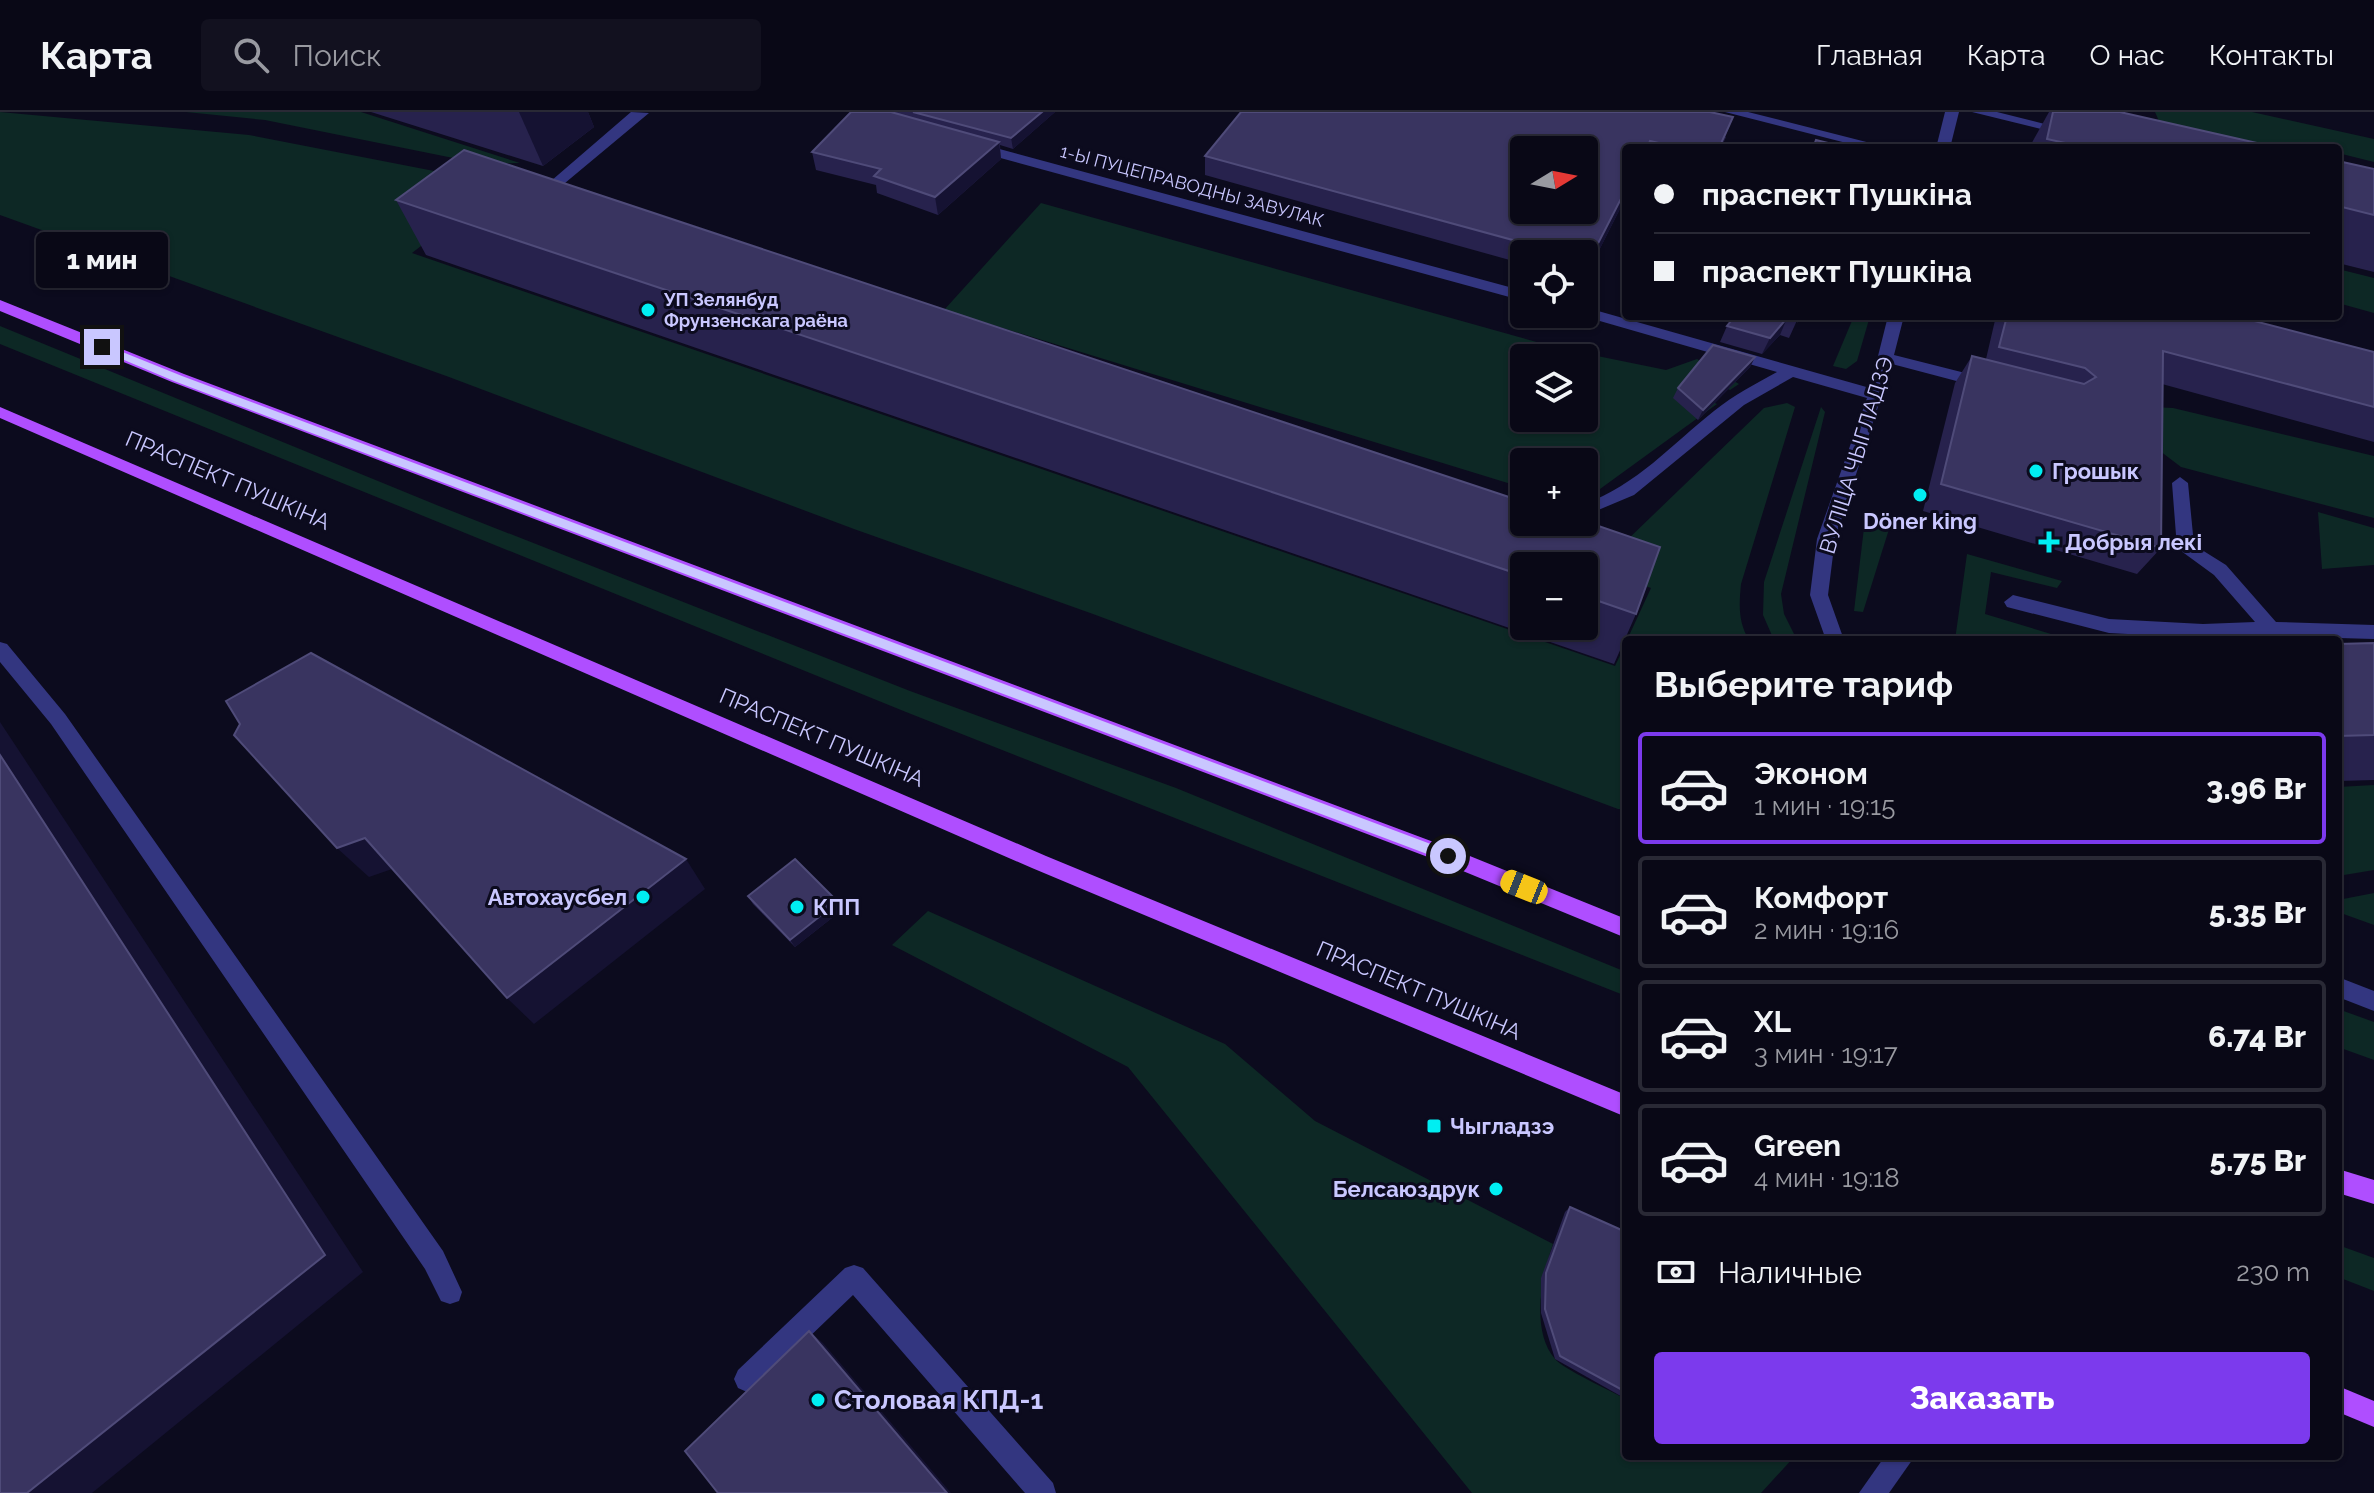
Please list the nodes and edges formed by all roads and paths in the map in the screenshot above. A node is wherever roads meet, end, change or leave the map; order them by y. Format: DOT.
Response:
graph roads {
  1 [pos="638,112"];
  2 [pos="1732,112"];
  3 [pos="1952,112"];
  4 [pos="1979,112"];
  5 [pos="2079,134"];
  6 [pos="1866,144"];
  7 [pos="1944,144"];
  8 [pos="967,145"];
  9 [pos="579,199"];
  10 [pos="1510,292"];
  11 [pos="0,305"];
  12 [pos="1598,316"];
  13 [pos="1895,320"];
  14 [pos="1886,358"];
  15 [pos="1791,371"];
  16 [pos="1996,386"];
  17 [pos="1876,395"];
  18 [pos="0,412"];
  19 [pos="2180,483"];
  20 [pos="1598,506"];
  21 [pos="2013,602"];
  22 [pos="2271,629"];
  23 [pos="2374,632"];
  24 [pos="1834,636"];
  25 [pos="0,649"];
  26 [pos="1622,927"];
  27 [pos="2342,989"];
  28 [pos="2374,1001"];
  29 [pos="1622,1104"];
  30 [pos="2342,1182"];
  31 [pos="2374,1192"];
  32 [pos="450,1292"];
  33 [pos="747,1379"];
  34 [pos="2342,1401"];
  35 [pos="2374,1414"];
  36 [pos="1899,1460"];
  37 [pos="1043,1493"];
  38 [pos="1872,1493"];
  1 -- 9 [label="street"];
  2 -- 6 [label="street"];
  3 -- 7 [label="street"];
  4 -- 5 [label="street"];
  8 -- 10 [label="street, 1-Ы ПУЦЕПРАВОДНЫ ЗАВУЛАК"];
  11 -- 26 [label="main road"];
  12 -- 15 [label="street"];
  13 -- 14 [label="street, ВУЛІЦА ЧЫГЛАДЗЭ"];
  14 -- 16 [label="street"];
  14 -- 17 [label="street, ВУЛІЦА ЧЫГЛАДЗЭ"];
  15 -- 17 [label="street"];
  15 -- 20 [label="street"];
  17 -- 24 [label="street, ВУЛІЦА ЧЫГЛАДЗЭ"];
  18 -- 29 [label="main road, ПРАСПЕКТ ПУШКІНА"];
  19 -- 22 [label="street"];
  21 -- 22 [label="street"];
  22 -- 23 [label="street"];
  25 -- 32 [label="street"];
  27 -- 28 [label="street"];
  30 -- 31 [label="main road"];
  33 -- 37 [label="street"];
  34 -- 35 [label="main road"];
  36 -- 38 [label="street"];
}
